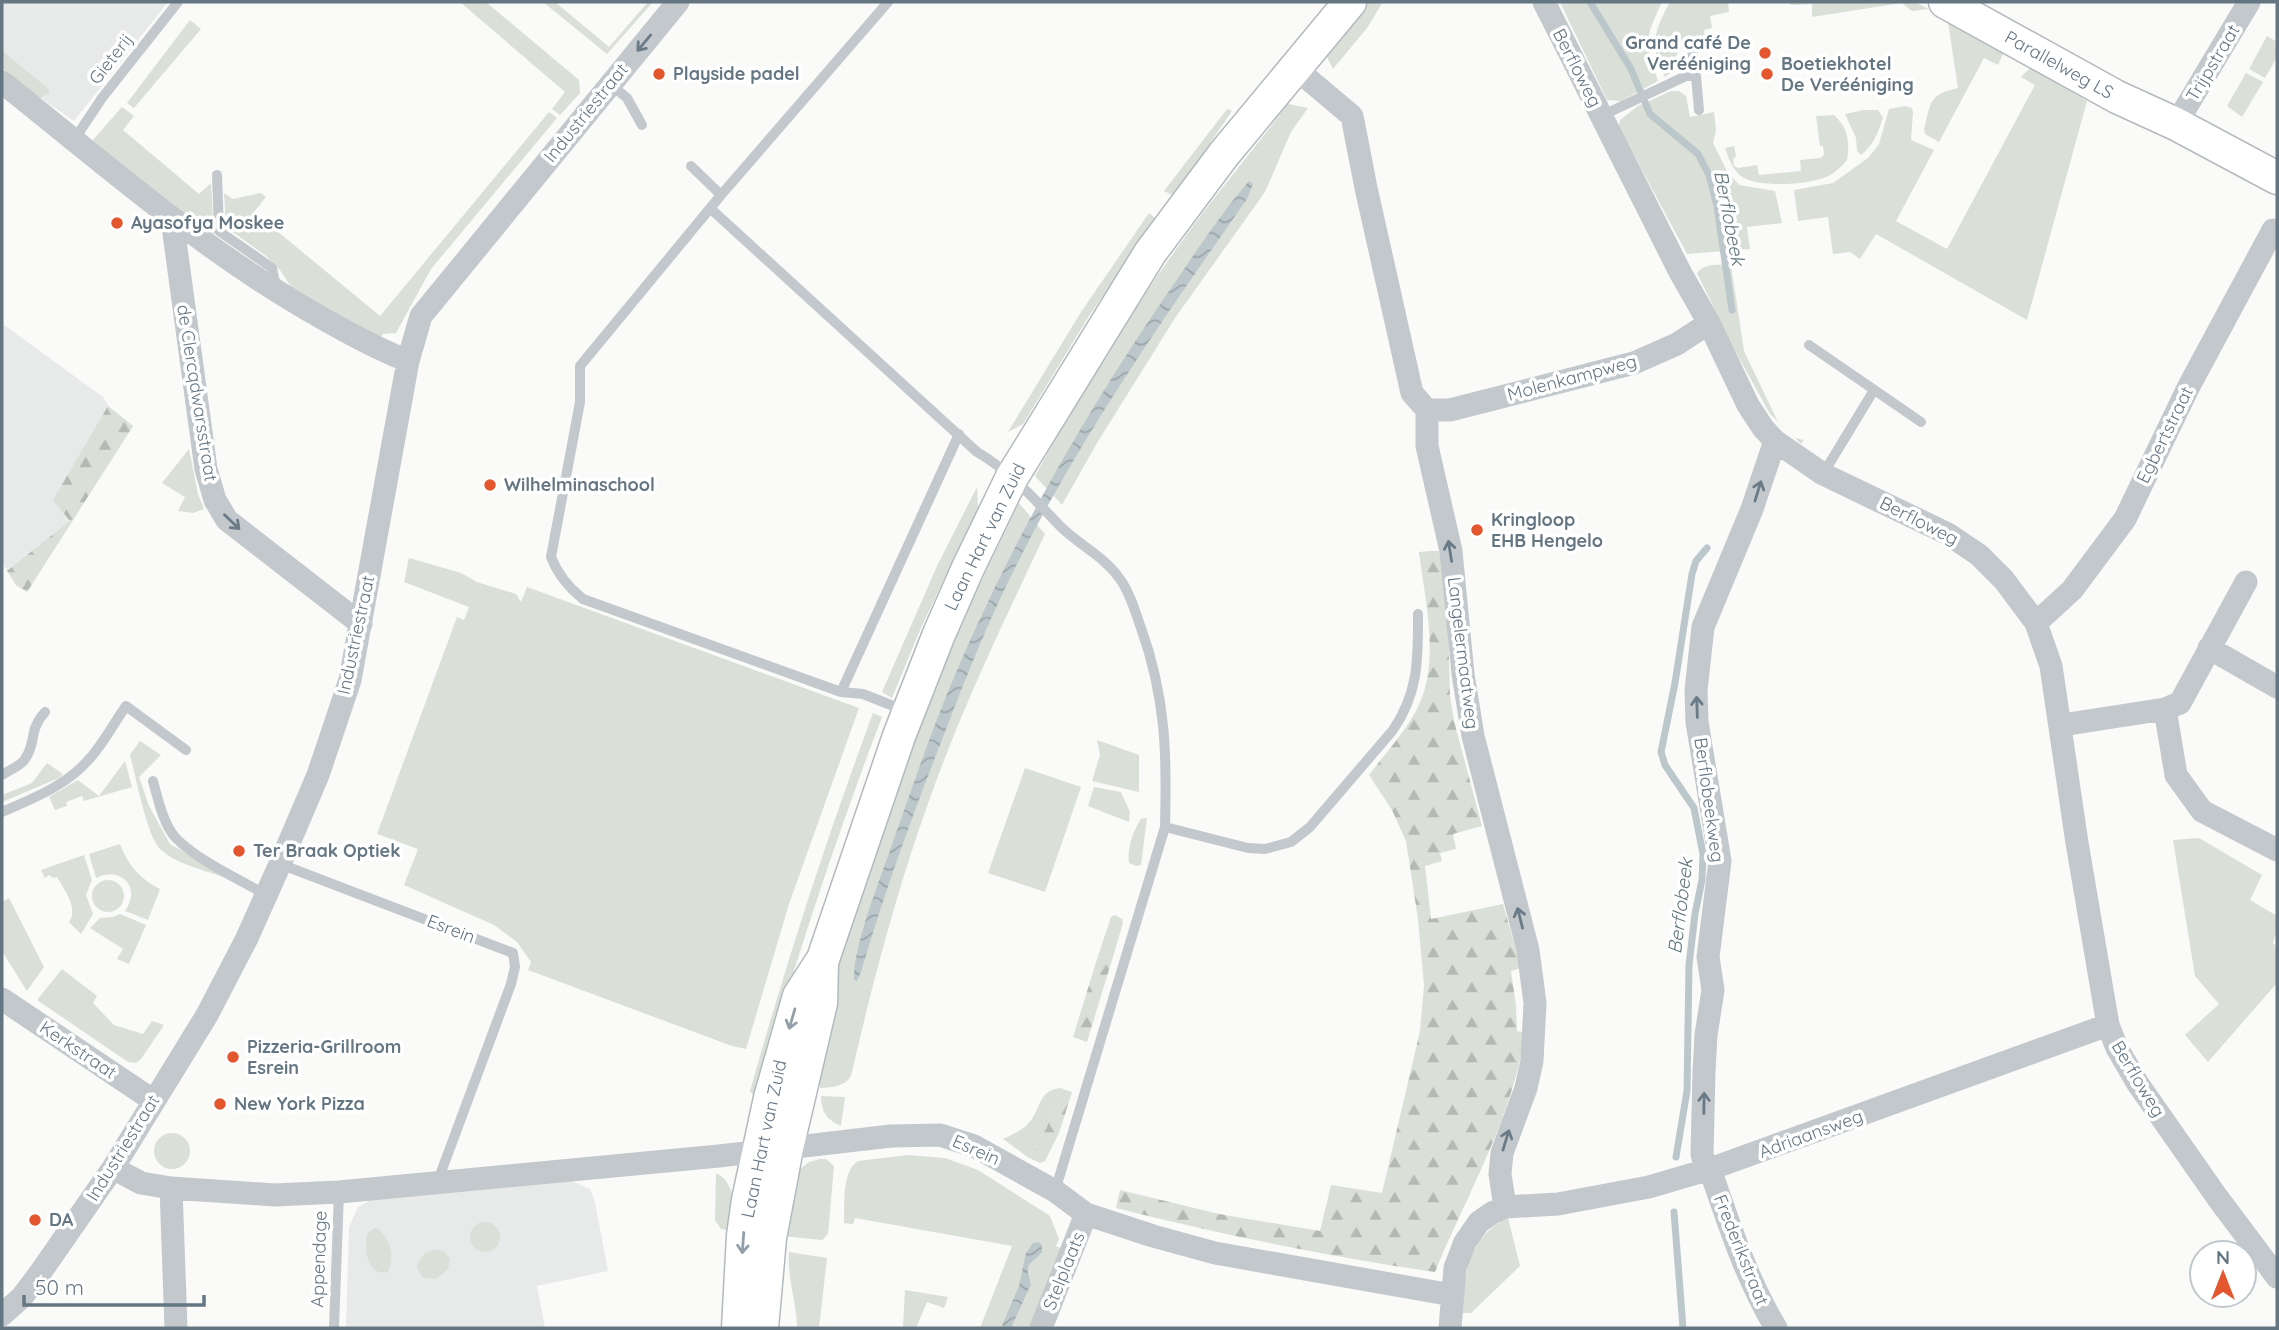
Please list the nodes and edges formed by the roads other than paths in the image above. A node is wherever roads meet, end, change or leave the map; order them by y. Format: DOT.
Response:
graph roads {
  1 [pos="178,2"];
  2 [pos="678,2"];
  3 [pos="888,2"];
  4 [pos="1323,2"];
  5 [pos="1350,2"];
  6 [pos="1544,2"];
  7 [pos="1945,2"];
  8 [pos="1987,2"];
  9 [pos="2249,2"];
  10 [pos="1692,49"];
  11 [pos="1295,68"];
  12 [pos="1696,76"];
  13 [pos="2,82"];
  14 [pos="610,84"];
  15 [pos="1699,110"];
  16 [pos="1601,116"];
  17 [pos="2176,124"];
  18 [pos="642,125"];
  19 [pos="74,140"];
  20 [pos="1224,155"];
  21 [pos="691,166"];
  22 [pos="217,175"];
  23 [pos="2277,178"];
  24 [pos="721,195"];
  25 [pos="711,209"];
  26 [pos="172,219"];
  27 [pos="2273,230"];
  28 [pos="278,293"];
  29 [pos="1709,323"];
  30 [pos="1809,345"];
  31 [pos="408,361"];
  32 [pos="1874,390"];
  33 [pos="1427,410"];
  34 [pos="1921,422"];
  35 [pos="959,435"];
  36 [pos="1775,441"];
  37 [pos="1823,474"];
  38 [pos="1012,477"];
  39 [pos="2246,582"];
  40 [pos="1418,614"];
  41 [pos="2036,623"];
  42 [pos="361,624"];
  43 [pos="2209,648"];
  44 [pos="2277,687"];
  45 [pos="841,692"];
  46 [pos="2165,709"];
  47 [pos="45,712"];
  48 [pos="908,712"];
  49 [pos="2062,725"];
  50 [pos="186,750"];
  51 [pos="2,775"];
  52 [pos="153,782"];
  53 [pos="2,812"];
  54 [pos="1165,827"];
  55 [pos="2277,850"];
  56 [pos="280,864"];
  57 [pos="267,895"];
  58 [pos="2,999"];
  59 [pos="2108,1025"];
  60 [pos="154,1101"];
  61 [pos="772,1150"];
  62 [pos="113,1168"];
  63 [pos="1708,1170"];
  64 [pos="438,1183"];
  65 [pos="171,1188"];
  66 [pos="1055,1191"];
  67 [pos="339,1192"];
  68 [pos="1505,1207"];
  69 [pos="1086,1214"];
  70 [pos="2277,1277"];
  71 [pos="1452,1295"];
  72 [pos="2,1315"];
  73 [pos="176,1328"];
  74 [pos="334,1328"];
  75 [pos="738,1328"];
  76 [pos="762,1328"];
  77 [pos="1041,1328"];
  78 [pos="1450,1328"];
  79 [pos="1776,1328"];
  1 -- 19 [label="lane, Gieterij"];
  2 -- 14 [label="street, Industriestraat, one-way"];
  3 -- 24 [label="lane"];
  4 -- 20 [label="main road, Laan Hart van Zuid"];
  5 -- 11 [label="main road, Laan Hart van Zuid"];
  6 -- 16 [label="street, Berfloweg"];
  7 -- 17 [label="main road, Parallelweg LS"];
  8 -- 17 [label="main road, Parallelweg LS"];
  9 -- 17 [label="street, Trijpstraat"];
  10 -- 12 [label="lane"];
  11 -- 20 [label="main road, Laan Hart van Zuid"];
  11 -- 33 [label="street"];
  12 -- 15 [label="lane"];
  12 -- 16 [label="lane"];
  13 -- 19 [label="street"];
  14 -- 18 [label="lane"];
  14 -- 31 [label="street, Industriestraat"];
  16 -- 29 [label="street, Berfloweg"];
  17 -- 23 [label="main road, Parallelweg LS"];
  19 -- 26 [label="street"];
  20 -- 38 [label="main road, Laan Hart van Zuid"];
  21 -- 24 [label="lane"];
  22 -- 28 [label="lane"];
  24 -- 25 [label="lane"];
  25 -- 35 [label="lane"];
  25 -- 45 [label="lane"];
  26 -- 28 [label="street"];
  26 -- 42 [label="street, de Clercqdwarsstraat, one-way"];
  27 -- 41 [label="street, Egbertstraat"];
  28 -- 31 [label="street"];
  29 -- 33 [label="street, Molenkampweg"];
  29 -- 36 [label="street, Berfloweg"];
  30 -- 32 [label="lane"];
  31 -- 42 [label="street, Industriestraat"];
  32 -- 34 [label="lane"];
  32 -- 37 [label="lane"];
  68 -- 33 [label="street, Langelermaatweg, one-way"];
  35 -- 38 [label="lane"];
  35 -- 45 [label="lane"];
  36 -- 37 [label="street, Berfloweg"];
  63 -- 36 [label="street, Berflobeekweg, one-way"];
  37 -- 41 [label="street, Berfloweg"];
  38 -- 48 [label="main road, Laan Hart van Zuid"];
  38 -- 54 [label="lane"];
  39 -- 43 [label="street"];
  40 -- 54 [label="lane"];
  41 -- 49 [label="street, Berfloweg"];
  42 -- 56 [label="street, Industriestraat"];
  43 -- 44 [label="street"];
  43 -- 46 [label="street"];
  45 -- 48 [label="lane"];
  46 -- 49 [label="street"];
  46 -- 55 [label="street"];
  47 -- 51 [label="lane"];
  48 -- 61 [label="main road, Laan Hart van Zuid"];
  49 -- 59 [label="street, Berfloweg"];
  50 -- 53 [label="lane"];
  52 -- 57 [label="lane"];
  54 -- 66 [label="lane"];
  56 -- 57 [label="street, Industriestraat"];
  56 -- 64 [label="lane, Esrein"];
  57 -- 60 [label="street, Industriestraat"];
  58 -- 60 [label="street, Kerkstraat"];
  59 -- 63 [label="street, Adriaansweg"];
  59 -- 70 [label="street, Berfloweg"];
  60 -- 62 [label="street, Industriestraat"];
  61 -- 64 [label="street, Esrein"];
  61 -- 66 [label="street, Esrein"];
  61 -- 75 [label="main road, Laan Hart van Zuid, one-way"];
  61 -- 76 [label="main road, Laan Hart van Zuid"];
  62 -- 65 [label="street, Esrein"];
  62 -- 72 [label="street, Industriestraat"];
  63 -- 68 [label="street, Adriaansweg"];
  63 -- 79 [label="street, Frederikstraat"];
  64 -- 67 [label="street, Esrein"];
  65 -- 67 [label="street, Esrein"];
  65 -- 73 [label="street"];
  66 -- 69 [label="street, Esrein"];
  67 -- 74 [label="lane, Appendage"];
  68 -- 71 [label="street"];
  69 -- 71 [label="street, Esrein"];
  69 -- 77 [label="street, Stelplaats"];
  71 -- 78 [label="street"];
}
